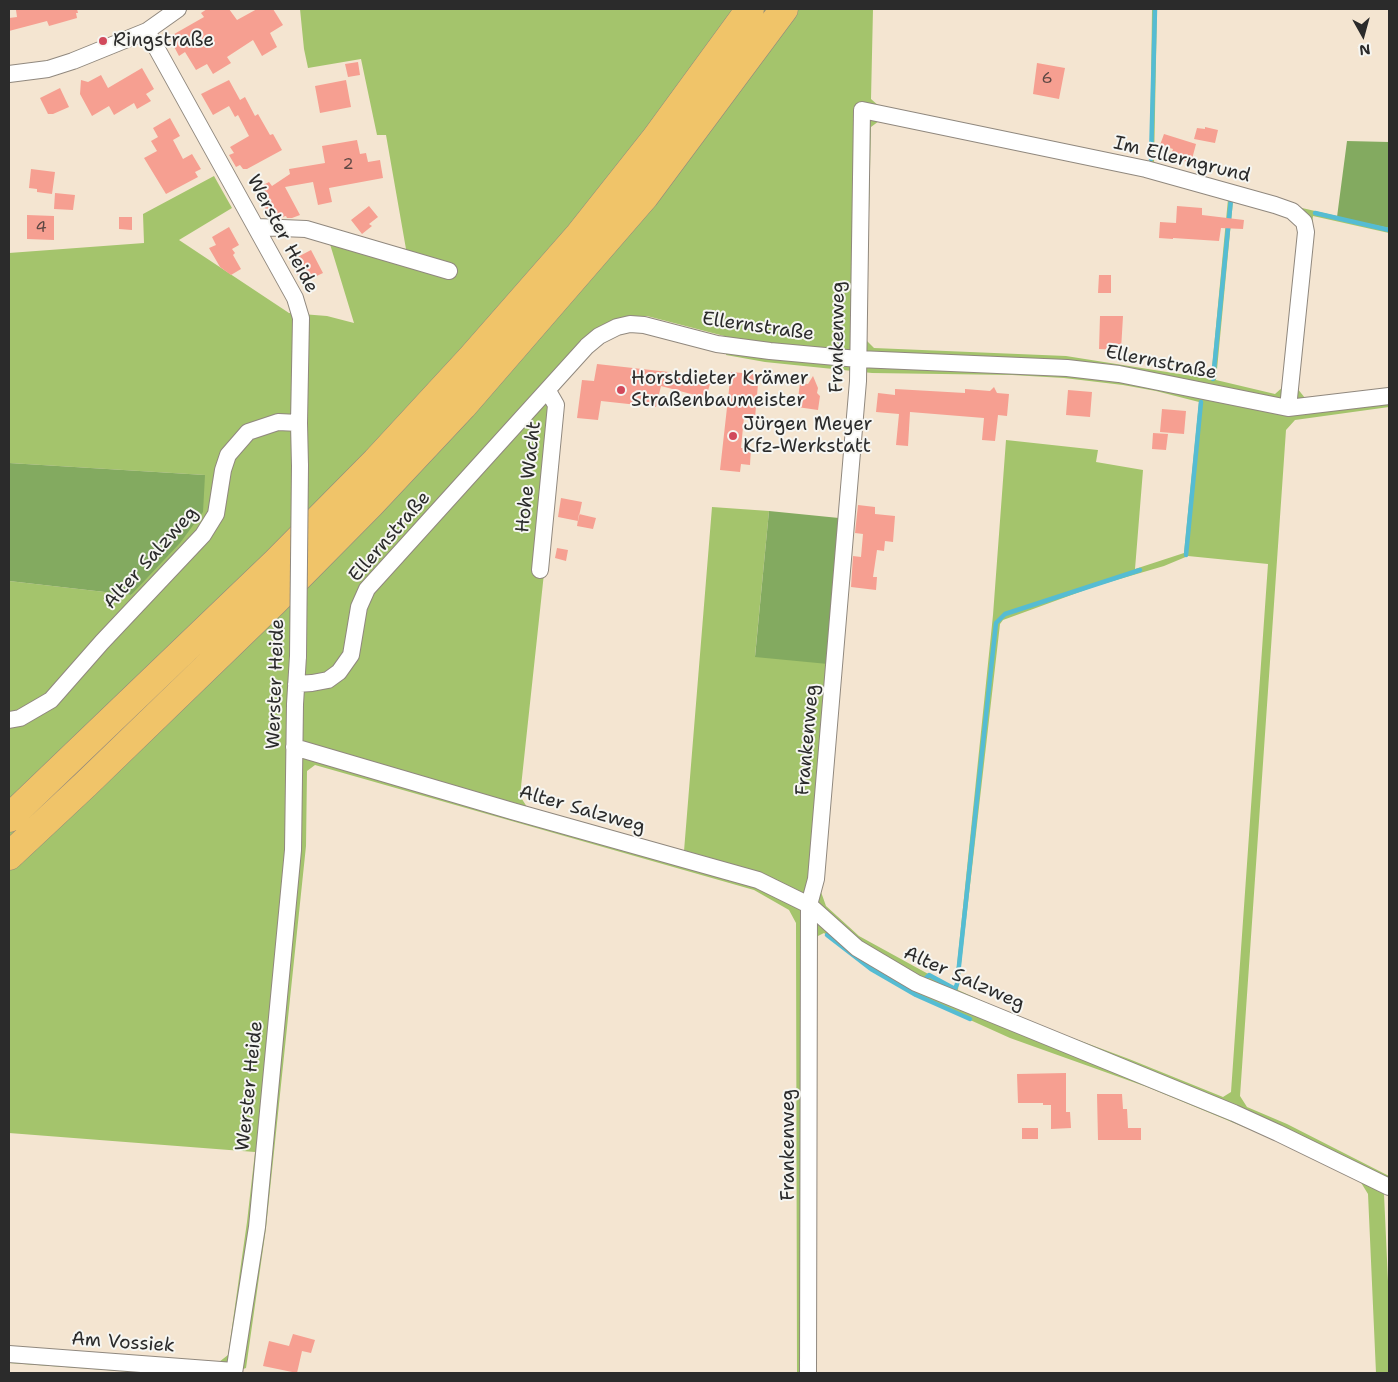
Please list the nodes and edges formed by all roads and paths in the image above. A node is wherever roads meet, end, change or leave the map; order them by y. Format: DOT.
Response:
graph roads {
  1 [pos="178,9"];
  2 [pos="750,9"];
  3 [pos="784,9"];
  4 [pos="147,31"];
  5 [pos="9,74"];
  6 [pos="862,110"];
  7 [pos="257,227"];
  8 [pos="449,271"];
  9 [pos="858,360"];
  10 [pos="548,391"];
  11 [pos="1389,396"];
  12 [pos="1288,408"];
  13 [pos="299,423"];
  14 [pos="540,570"];
  15 [pos="296,684"];
  16 [pos="9,720"];
  17 [pos="294,748"];
  18 [pos="9,818"];
  19 [pos="9,856"];
  20 [pos="809,905"];
  21 [pos="1389,1187"];
  22 [pos="9,1354"];
  23 [pos="234,1372"];
  24 [pos="808,1373"];
  1 -- 4 [label="street"];
  2 -- 18 [label="highway"];
  3 -- 19 [label="highway"];
  4 -- 5 [label="street"];
  4 -- 7 [label="street, Werster Heide"];
  6 -- 9 [label="street, Frankenweg"];
  6 -- 12 [label="street, Im Ellerngrund"];
  7 -- 8 [label="street"];
  7 -- 13 [label="street, Werster Heide"];
  9 -- 10 [label="street, Ellernstraße"];
  9 -- 12 [label="street, Ellernstraße"];
  9 -- 20 [label="street, Frankenweg"];
  10 -- 14 [label="street, Hohe Wacht"];
  10 -- 15 [label="street, Ellernstraße"];
  11 -- 12 [label="street, Ellernstraße"];
  13 -- 15 [label="street, Werster Heide, bridge"];
  13 -- 16 [label="street, Alter Salzweg"];
  15 -- 17 [label="street, Werster Heide"];
  17 -- 20 [label="street, Alter Salzweg"];
  17 -- 23 [label="street, Werster Heide"];
  20 -- 21 [label="street, Alter Salzweg"];
  20 -- 24 [label="street, Frankenweg"];
  22 -- 23 [label="street, Am Vossiek"];
}
